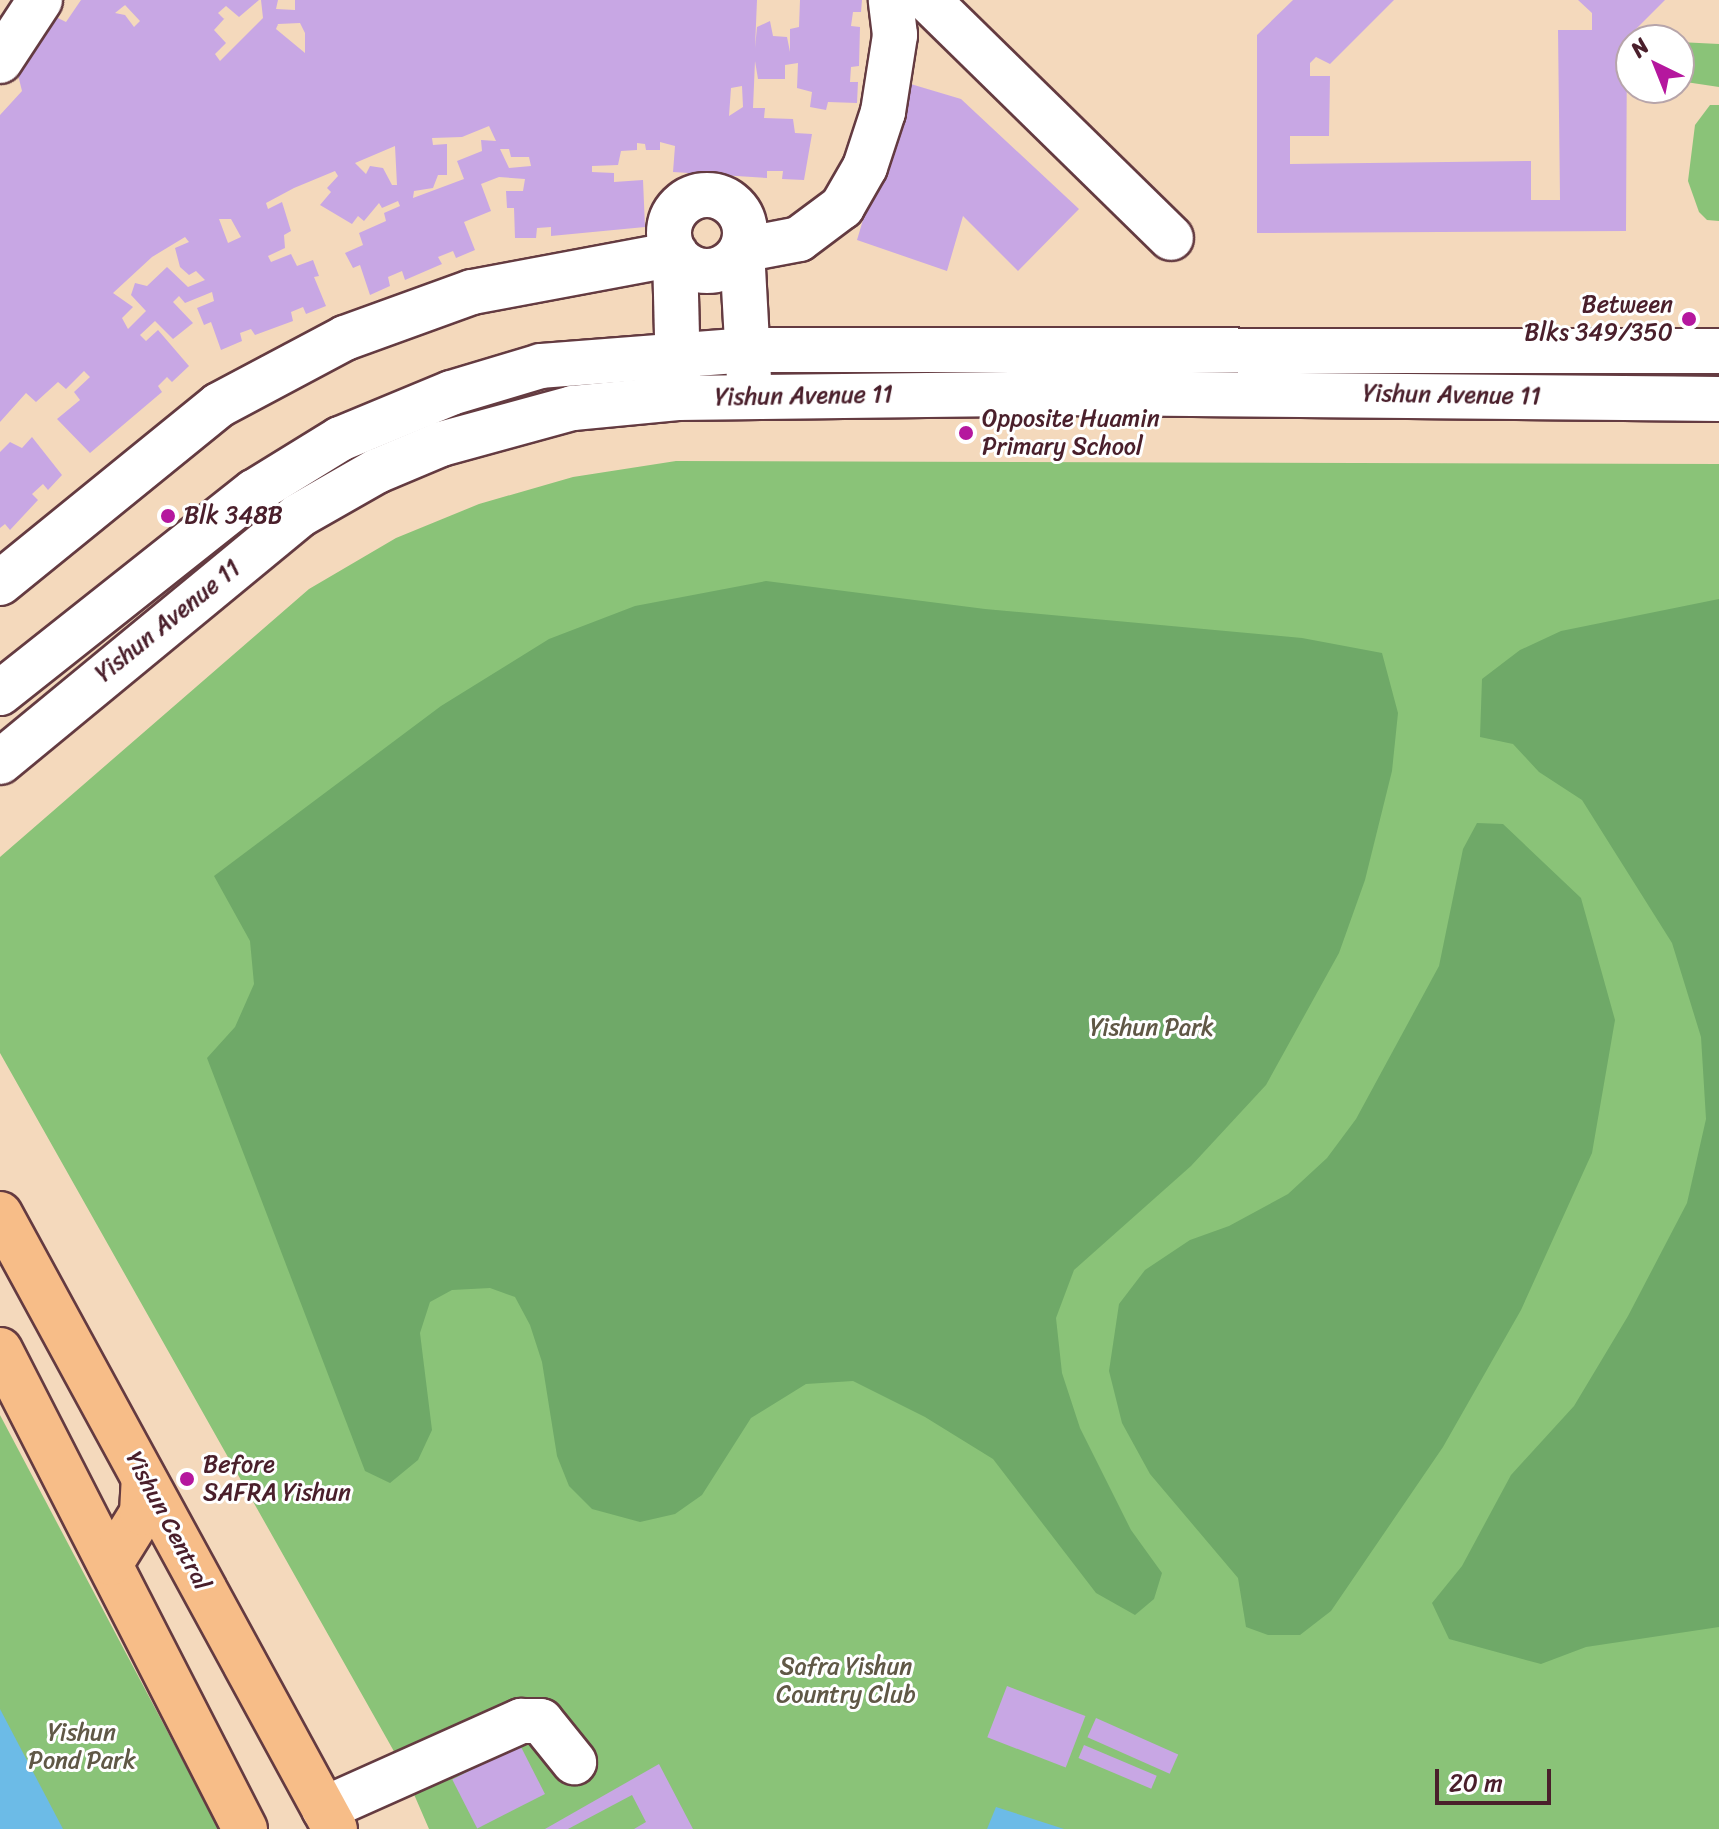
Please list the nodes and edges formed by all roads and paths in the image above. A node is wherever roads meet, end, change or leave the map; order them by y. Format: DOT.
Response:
graph roads {
  1 [pos="40,0"];
  2 [pos="891,0"];
  3 [pos="928,0"];
  4 [pos="0,61"];
  5 [pos="1171,238"];
  6 [pos="742,250"];
  7 [pos="675,254"];
  8 [pos="749,350"];
  9 [pos="1719,351"];
  10 [pos="677,352"];
  11 [pos="750,397"];
  12 [pos="678,398"];
  13 [pos="1719,399"];
  14 [pos="0,583"];
  15 [pos="0,693"];
  16 [pos="0,762"];
  17 [pos="0,1214"];
  18 [pos="0,1350"];
  19 [pos="144,1479"];
  20 [pos="111,1563"];
  21 [pos="574,1762"];
  22 [pos="329,1819"];
  23 [pos="245,1829"];
  1 -- 4 [label="street"];
  2 -- 6 [label="street"];
  3 -- 5 [label="street"];
  6 -- 7 [label="street"];
  6 -- 7 [label="street"];
  6 -- 8 [label="street"];
  7 -- 10 [label="street"];
  7 -- 14 [label="street"];
  8 -- 9 [label="street, Yishun Avenue 11"];
  8 -- 10 [label="street, Yishun Avenue 11"];
  8 -- 11 [label="street"];
  10 -- 12 [label="street"];
  10 -- 15 [label="street, Yishun Avenue 11"];
  11 -- 12 [label="street, Yishun Avenue 11"];
  11 -- 13 [label="street, Yishun Avenue 11"];
  12 -- 16 [label="street, Yishun Avenue 11"];
  17 -- 19 [label="main road, Yishun Central"];
  18 -- 20 [label="main road"];
  19 -- 20 [label="main road"];
  19 -- 22 [label="main road, Yishun Central"];
  20 -- 23 [label="main road"];
  21 -- 22 [label="street"];
}
